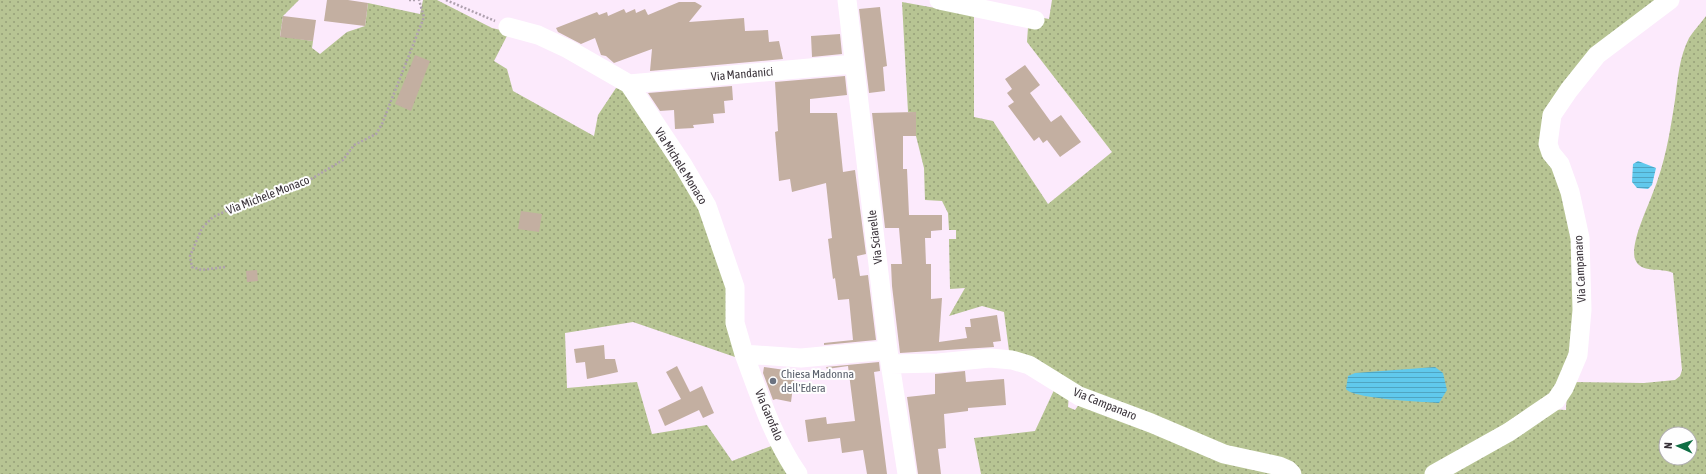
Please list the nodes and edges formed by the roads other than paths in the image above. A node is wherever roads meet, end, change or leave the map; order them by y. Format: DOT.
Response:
graph roads {
  1 [pos="847,0"];
  2 [pos="939,0"];
  3 [pos="1670,0"];
  4 [pos="1035,20"];
  5 [pos="508,27"];
  6 [pos="854,64"];
  7 [pos="629,84"];
  8 [pos="744,354"];
  9 [pos="889,357"];
  10 [pos="798,474"];
  11 [pos="907,474"];
  12 [pos="1292,474"];
  13 [pos="1434,474"];
  1 -- 6 [label="street, Via Sciarelle"];
  2 -- 4 [label="street"];
  3 -- 13 [label="street, Via Campanaro"];
  5 -- 7 [label="street, Via Michele Monaco"];
  6 -- 7 [label="street, Via Mandanici"];
  6 -- 9 [label="street, Via Sciarelle"];
  7 -- 8 [label="street, Via Michele Monaco"];
  8 -- 9 [label="street"];
  8 -- 10 [label="street, Via Garofalo"];
  9 -- 11 [label="street, Via Sciarelle"];
  9 -- 12 [label="street, Via Campanaro"];
}
